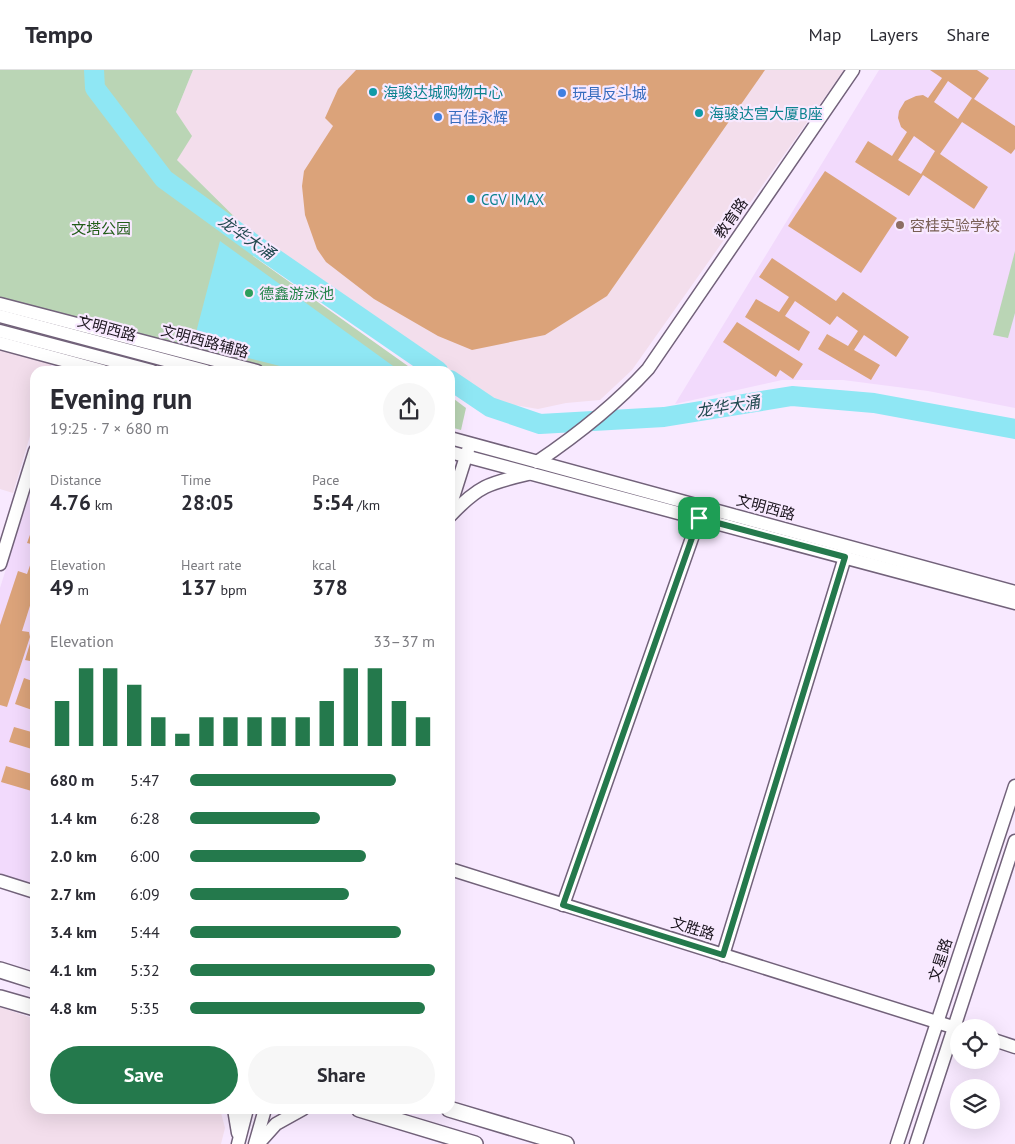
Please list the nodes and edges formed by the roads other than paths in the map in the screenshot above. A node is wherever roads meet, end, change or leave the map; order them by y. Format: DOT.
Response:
graph roads {
  1 [pos="853,70"];
  2 [pos="0,304"];
  3 [pos="0,316"];
  4 [pos="0,331"];
  5 [pos="0,344"];
  6 [pos="64,360"];
  7 [pos="85,366"];
  8 [pos="112,366"];
  9 [pos="187,366"];
  10 [pos="238,366"];
  11 [pos="455,438"];
  12 [pos="470,443"];
  13 [pos="455,455"];
  14 [pos="466,456"];
  15 [pos="30,467"];
  16 [pos="534,468"];
  17 [pos="455,491"];
  18 [pos="455,511"];
  19 [pos="699,518"];
  20 [pos="845,557"];
  21 [pos="0,564"];
  22 [pos="1011,595"];
  23 [pos="1015,608"];
  24 [pos="1015,786"];
  25 [pos="1015,841"];
  26 [pos="455,871"];
  27 [pos="0,881"];
  28 [pos="30,890"];
  29 [pos="563,905"];
  30 [pos="723,955"];
  31 [pos="0,970"];
  32 [pos="30,979"];
  33 [pos="0,998"];
  34 [pos="30,1007"];
  35 [pos="959,1019"];
  36 [pos="936,1022"];
  37 [pos="950,1026"];
  38 [pos="1000,1042"];
  39 [pos="950,1045"];
  40 [pos="1015,1047"];
  41 [pos="455,1111"];
  42 [pos="235,1114"];
  43 [pos="246,1114"];
  44 [pos="264,1114"];
  45 [pos="294,1114"];
  46 [pos="376,1114"];
  47 [pos="239,1143"];
  48 [pos="257,1144"];
  49 [pos="476,1144"];
  50 [pos="566,1144"];
  51 [pos="896,1144"];
  52 [pos="916,1144"];
  1 -- 16 [label="street, 教育路"];
  2 -- 10 [label="street, 文明西路辅路"];
  3 -- 9 [label="street, 文明西路"];
  4 -- 6 [label="street, 文明西路"];
  5 -- 6 [label="street"];
  6 -- 7 [label="street"];
  6 -- 8 [label="street, 文明西路"];
  11 -- 12 [label="street, 文明西路"];
  12 -- 14 [label="street"];
  12 -- 16 [label="street, 文明西路"];
  13 -- 14 [label="street, 文明西路"];
  14 -- 16 [label="street, 文明西路"];
  14 -- 17 [label="street"];
  15 -- 21 [label="street"];
  16 -- 18 [label="street"];
  16 -- 19 [label="street, 文明西路"];
  16 -- 22 [label="street, 文明西路"];
  19 -- 20 [label="street, 文明西路"];
  19 -- 29 [label="street"];
  20 -- 22 [label="street, 文明西路"];
  20 -- 30 [label="street"];
  22 -- 23 [label="street"];
  24 -- 36 [label="street, 文星路"];
  25 -- 35 [label="street"];
  26 -- 29 [label="street, 文胜路"];
  27 -- 28 [label="street"];
  29 -- 30 [label="street, 文胜路"];
  30 -- 36 [label="street, 文胜路"];
  31 -- 32 [label="main road"];
  33 -- 34 [label="main road"];
  36 -- 37 [label="street, 文胜路"];
  36 -- 51 [label="street, 文星路"];
  38 -- 40 [label="street"];
  39 -- 52 [label="street"];
  41 -- 50 [label="main road"];
  42 -- 47 [label="street"];
  43 -- 47 [label="street"];
  44 -- 48 [label="street"];
  45 -- 48 [label="street"];
  46 -- 49 [label="main road"];
}
